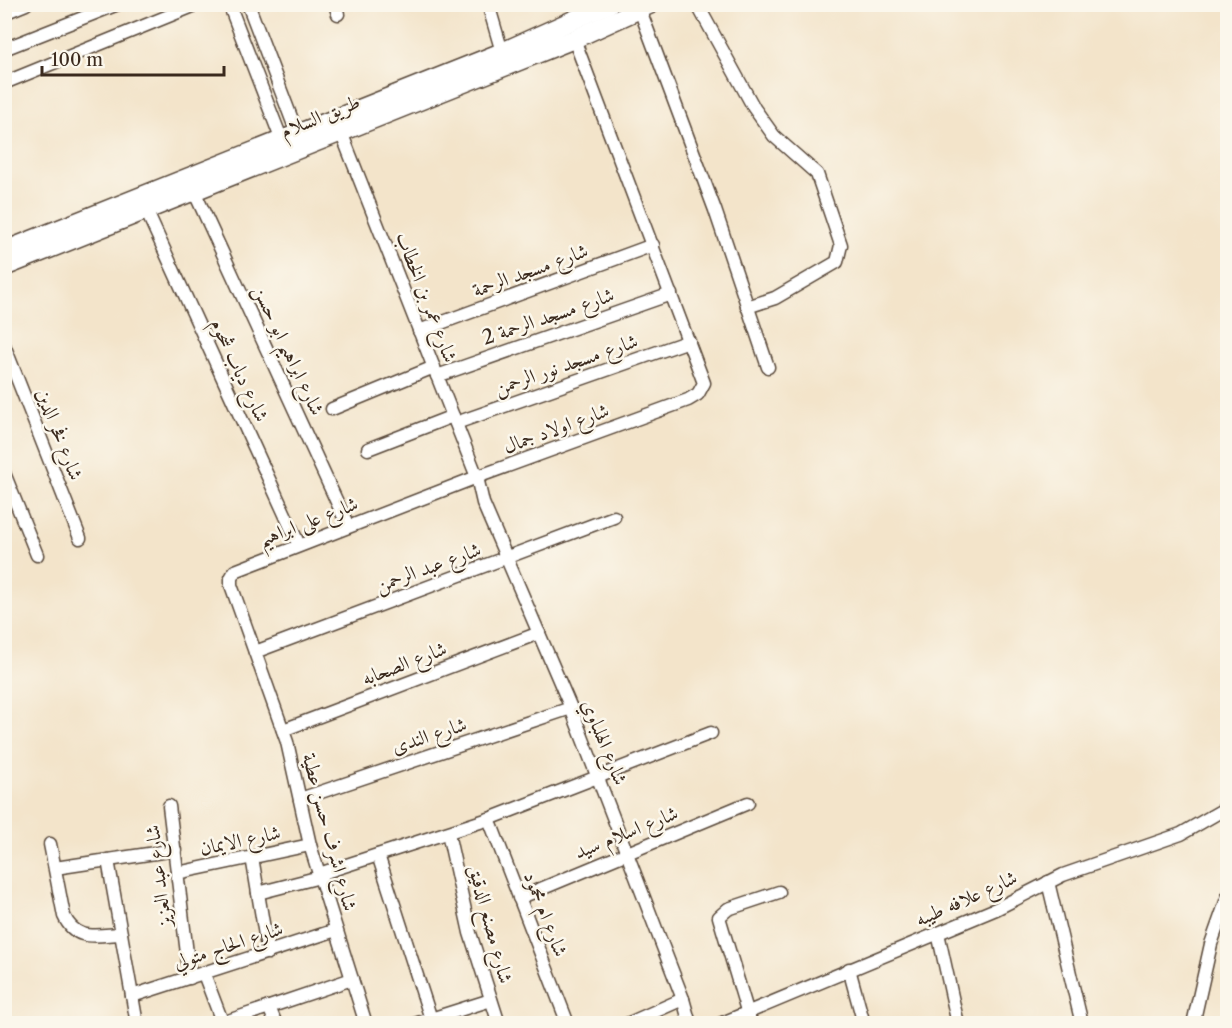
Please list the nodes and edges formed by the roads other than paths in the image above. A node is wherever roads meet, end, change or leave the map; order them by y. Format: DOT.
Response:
graph roads {
  1 [pos="26,4"];
  2 [pos="198,4"];
  3 [pos="229,4"];
  4 [pos="488,4"];
  5 [pos="609,4"];
  6 [pos="697,4"];
  7 [pos="248,5"];
  8 [pos="112,6"];
  9 [pos="646,7"];
  10 [pos="4,13"];
  11 [pos="574,39"];
  12 [pos="4,49"];
  13 [pos="502,52"];
  14 [pos="4,83"];
  15 [pos="341,132"];
  16 [pos="292,144"];
  17 [pos="194,191"];
  18 [pos="146,210"];
  19 [pos="653,245"];
  20 [pos="4,251"];
  21 [pos="4,267"];
  22 [pos="671,294"];
  23 [pos="747,307"];
  24 [pos="419,331"];
  25 [pos="689,341"];
  26 [pos="4,345"];
  27 [pos="768,367"];
  28 [pos="435,372"];
  29 [pos="332,409"];
  30 [pos="454,419"];
  31 [pos="368,449"];
  32 [pos="4,473"];
  33 [pos="477,477"];
  34 [pos="614,517"];
  35 [pos="348,526"];
  36 [pos="80,538"];
  37 [pos="299,545"];
  38 [pos="37,555"];
  39 [pos="507,559"];
  40 [pos="539,633"];
  41 [pos="255,652"];
  42 [pos="571,708"];
  43 [pos="283,730"];
  44 [pos="711,733"];
  45 [pos="598,778"];
  46 [pos="300,799"];
  47 [pos="748,803"];
  48 [pos="169,806"];
  49 [pos="1227,807"];
  50 [pos="489,819"];
  51 [pos="448,833"];
  52 [pos="50,844"];
  53 [pos="310,845"];
  54 [pos="175,850"];
  55 [pos="627,853"];
  56 [pos="378,855"];
  57 [pos="252,857"];
  58 [pos="108,860"];
  59 [pos="55,868"];
  60 [pos="177,873"];
  61 [pos="319,875"];
  62 [pos="1048,882"];
  63 [pos="779,892"];
  64 [pos="258,894"];
  65 [pos="1227,896"];
  66 [pos="519,898"];
  67 [pos="336,930"];
  68 [pos="938,933"];
  69 [pos="121,934"];
  70 [pos="268,953"];
  71 [pos="849,969"];
  72 [pos="204,974"];
  73 [pos="190,978"];
  74 [pos="352,979"];
  75 [pos="132,996"];
  76 [pos="683,999"];
  77 [pos="491,1000"];
  78 [pos="269,1006"];
  79 [pos="749,1018"];
  80 [pos="431,1019"];
  81 [pos="137,1023"];
  82 [pos="222,1023"];
  83 [pos="276,1023"];
  84 [pos="366,1023"];
  85 [pos="416,1023"];
  86 [pos="500,1023"];
  87 [pos="568,1023"];
  88 [pos="627,1023"];
  89 [pos="690,1023"];
  90 [pos="720,1023"];
  91 [pos="864,1023"];
  92 [pos="958,1023"];
  93 [pos="1082,1023"];
  94 [pos="1193,1023"];
  1 -- 10 [label="street"];
  2 -- 14 [label="street"];
  3 -- 16 [label="street"];
  4 -- 13 [label="street"];
  5 -- 13 [label="main road, طريق السلام"];
  6 -- 23 [label="street"];
  7 -- 16 [label="street"];
  8 -- 12 [label="street"];
  9 -- 11 [label="main road, طريق السلام"];
  9 -- 23 [label="street"];
  11 -- 15 [label="main road, طريق السلام"];
  11 -- 19 [label="street, شارع اولاد جمال"];
  13 -- 16 [label="main road, طريق السلام"];
  15 -- 16 [label="main road, طريق السلام"];
  15 -- 24 [label="street, شارع عمر بن الخطاب"];
  16 -- 17 [label="main road, طريق السلام"];
  16 -- 20 [label="main road, طريق السلام"];
  17 -- 18 [label="main road, طريق السلام"];
  17 -- 35 [label="street, شارع ابراهيم ابو حسن"];
  18 -- 21 [label="main road, طريق السلام"];
  18 -- 37 [label="street, شارع دياب شحوم"];
  19 -- 22 [label="street, شارع اولاد جمال"];
  19 -- 24 [label="street, شارع مسجد الرحمة"];
  22 -- 25 [label="street, شارع اولاد جمال"];
  22 -- 28 [label="street, شارع مسجد الرحمة 2"];
  23 -- 27 [label="street"];
  24 -- 28 [label="street, شارع عمر بن الخطاب"];
  25 -- 30 [label="street, شارع مسجد نور الرحمن"];
  25 -- 33 [label="street, شارع اولاد جمال"];
  26 -- 36 [label="street, شارع فخر الدين"];
  28 -- 29 [label="street, شارع مسجد الرحمة 2"];
  28 -- 30 [label="street, شارع عمر بن الخطاب"];
  30 -- 31 [label="street, شارع مسجد نور الرحمن"];
  30 -- 33 [label="street, شارع عمر بن الخطاب"];
  32 -- 38 [label="street"];
  33 -- 35 [label="street, شارع على ابراهيم"];
  33 -- 39 [label="street, شارع الهلباوي"];
  34 -- 39 [label="street, شارع عبد الرحمن"];
  35 -- 37 [label="street, شارع على ابراهيم"];
  37 -- 41 [label="street, شارع على ابراهيم"];
  39 -- 40 [label="street, شارع الهلباوي"];
  39 -- 41 [label="street, شارع عبد الرحمن"];
  40 -- 42 [label="street, شارع الهلباوي"];
  40 -- 43 [label="street, شارع الصحابه"];
  41 -- 43 [label="street, شارع اشرف حسن عطية"];
  42 -- 45 [label="street, شارع الهلباوي"];
  42 -- 46 [label="street, شارع الندى"];
  43 -- 46 [label="street, شارع اشرف حسن عطية"];
  44 -- 45 [label="street"];
  45 -- 50 [label="street"];
  45 -- 55 [label="street, شارع الهلباوي"];
  46 -- 53 [label="street, شارع اشرف حسن عطية"];
  47 -- 55 [label="street, شارع اسلام سيد"];
  48 -- 54 [label="street, شارع عبد العزيز"];
  49 -- 62 [label="street, شارع علافه طيبه"];
  50 -- 51 [label="street"];
  50 -- 66 [label="street, شارع ام محمود"];
  51 -- 56 [label="street"];
  51 -- 77 [label="street, شارع مصنع الدقيق"];
  52 -- 59 [label="street"];
  53 -- 57 [label="street, شارع الايمان"];
  53 -- 61 [label="street, شارع اشرف حسن عطية"];
  54 -- 58 [label="street"];
  54 -- 60 [label="street, شارع عبد العزيز"];
  55 -- 66 [label="street, شارع اسلام سيد"];
  55 -- 76 [label="street, شارع الهلباوي"];
  56 -- 61 [label="street"];
  56 -- 80 [label="street"];
  57 -- 60 [label="street, شارع الايمان"];
  57 -- 64 [label="street"];
  58 -- 59 [label="street"];
  58 -- 69 [label="street"];
  59 -- 69 [label="street"];
  60 -- 73 [label="street, شارع عبد العزيز"];
  61 -- 64 [label="street"];
  61 -- 67 [label="street, شارع اشرف حسن عطية"];
  62 -- 68 [label="street, شارع علافه طيبه"];
  62 -- 93 [label="street"];
  63 -- 79 [label="street"];
  64 -- 70 [label="street"];
  65 -- 94 [label="street"];
  66 -- 87 [label="street, شارع ام محمود"];
  67 -- 70 [label="street, شارع الحاج متولي"];
  67 -- 74 [label="street, شارع اشرف حسن عطية"];
  68 -- 71 [label="street, شارع علافه طيبه"];
  68 -- 92 [label="street"];
  69 -- 75 [label="street"];
  70 -- 72 [label="street, شارع الحاج متولي"];
  71 -- 79 [label="street, شارع علافه طيبه"];
  71 -- 91 [label="street"];
  72 -- 73 [label="street, شارع الحاج متولي"];
  72 -- 82 [label="street"];
  73 -- 75 [label="street, شارع الحاج متولي"];
  74 -- 78 [label="street"];
  74 -- 84 [label="street, شارع اشرف حسن عطية"];
  75 -- 81 [label="street"];
  76 -- 88 [label="street"];
  76 -- 89 [label="street, شارع الهلباوي"];
  77 -- 80 [label="street"];
  77 -- 86 [label="street, شارع مصنع الدقيق"];
  78 -- 82 [label="street"];
  78 -- 83 [label="street"];
  79 -- 90 [label="street, شارع علافه طيبه"];
  80 -- 85 [label="street"];
}
